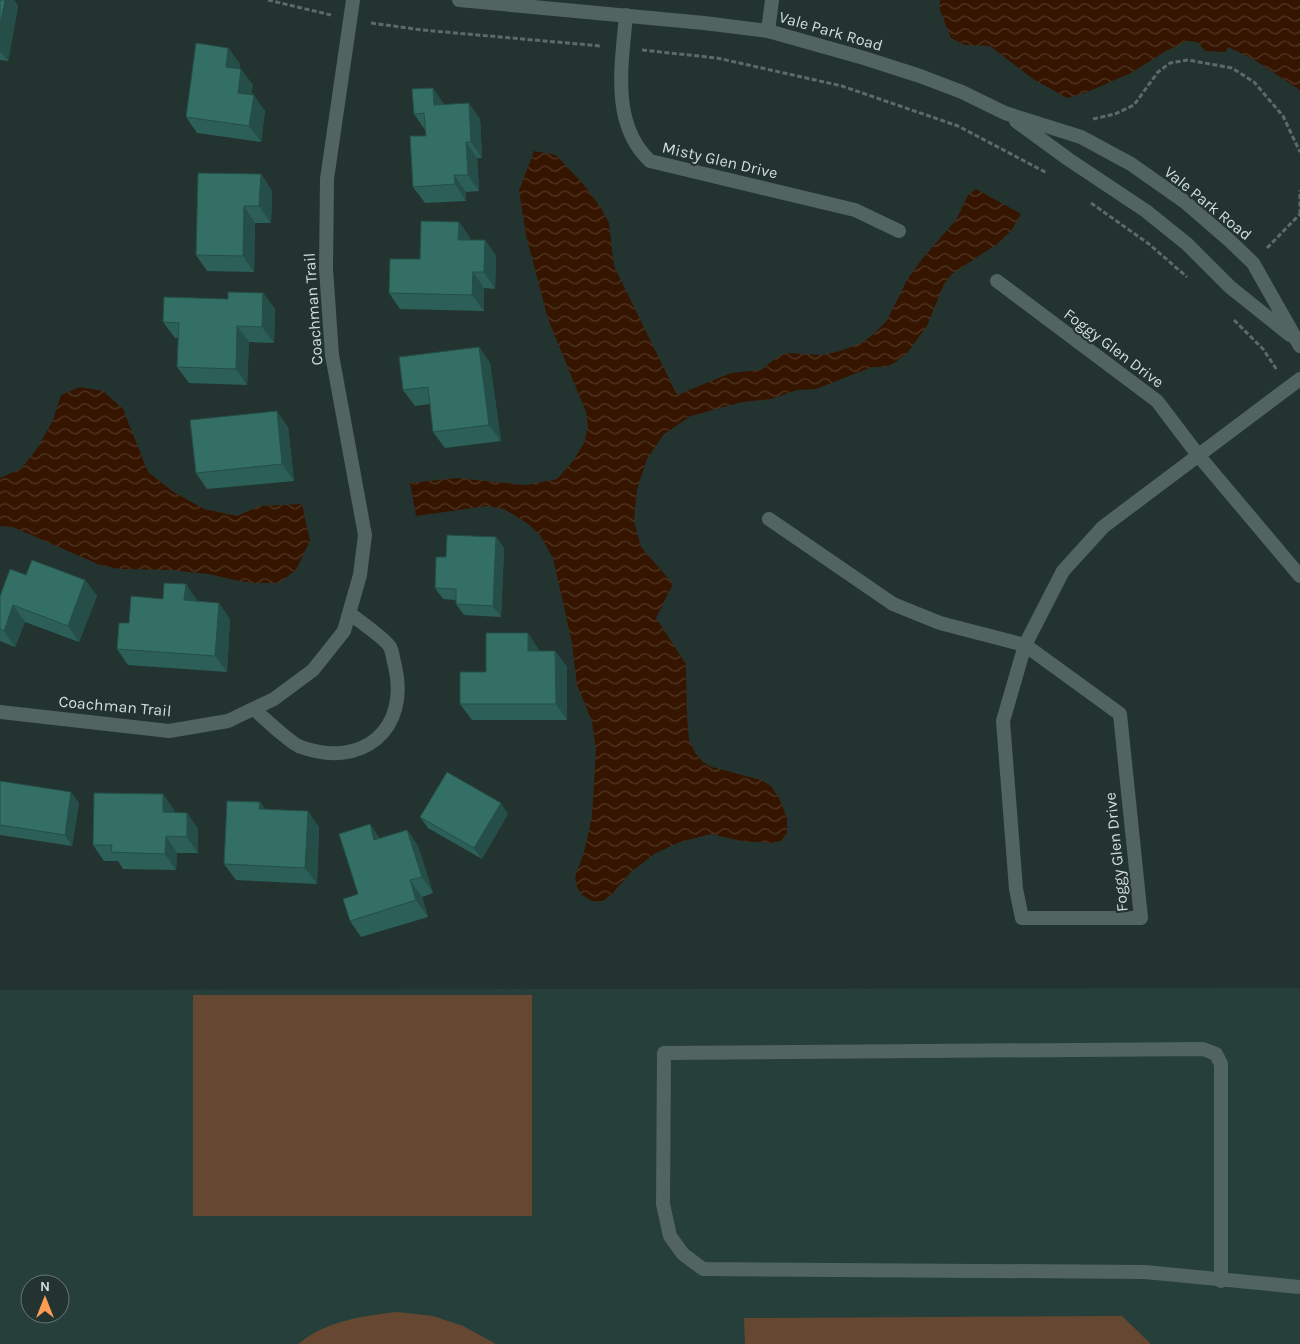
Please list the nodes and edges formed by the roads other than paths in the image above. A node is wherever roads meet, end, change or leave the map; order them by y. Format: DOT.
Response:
graph roads {
  1 [pos="353,0"];
  2 [pos="459,0"];
  3 [pos="772,0"];
  4 [pos="626,15"];
  5 [pos="768,31"];
  6 [pos="1005,113"];
  7 [pos="899,231"];
  8 [pos="997,281"];
  9 [pos="1298,343"];
  10 [pos="1294,383"];
  11 [pos="1198,455"];
  12 [pos="769,519"];
  13 [pos="1300,576"];
  14 [pos="349,613"];
  15 [pos="1025,645"];
  16 [pos="254,709"];
  17 [pos="0,712"];
  18 [pos="1221,1281"];
  19 [pos="1300,1287"];
  1 -- 14 [label="street, Coachman Trail"];
  2 -- 4 [label="street, Vale Park Road"];
  3 -- 5 [label="street"];
  4 -- 5 [label="street, Vale Park Road"];
  4 -- 7 [label="street, Misty Glen Drive"];
  5 -- 6 [label="street, Vale Park Road"];
  6 -- 9 [label="street, Vale Park Road"];
  6 -- 9 [label="street, Vale Park Road"];
  8 -- 11 [label="street, Foggy Glen Drive"];
  10 -- 11 [label="street, Foggy Glen Drive"];
  11 -- 13 [label="street, Foggy Glen Drive"];
  11 -- 15 [label="street, Foggy Glen Drive"];
  12 -- 15 [label="street"];
  14 -- 16 [label="street, Coachman Trail"];
  14 -- 16 [label="street"];
  15 -- 15 [label="street, Foggy Glen Drive"];
  16 -- 17 [label="street, Coachman Trail"];
  18 -- 18 [label="street"];
  18 -- 19 [label="street"];
}
